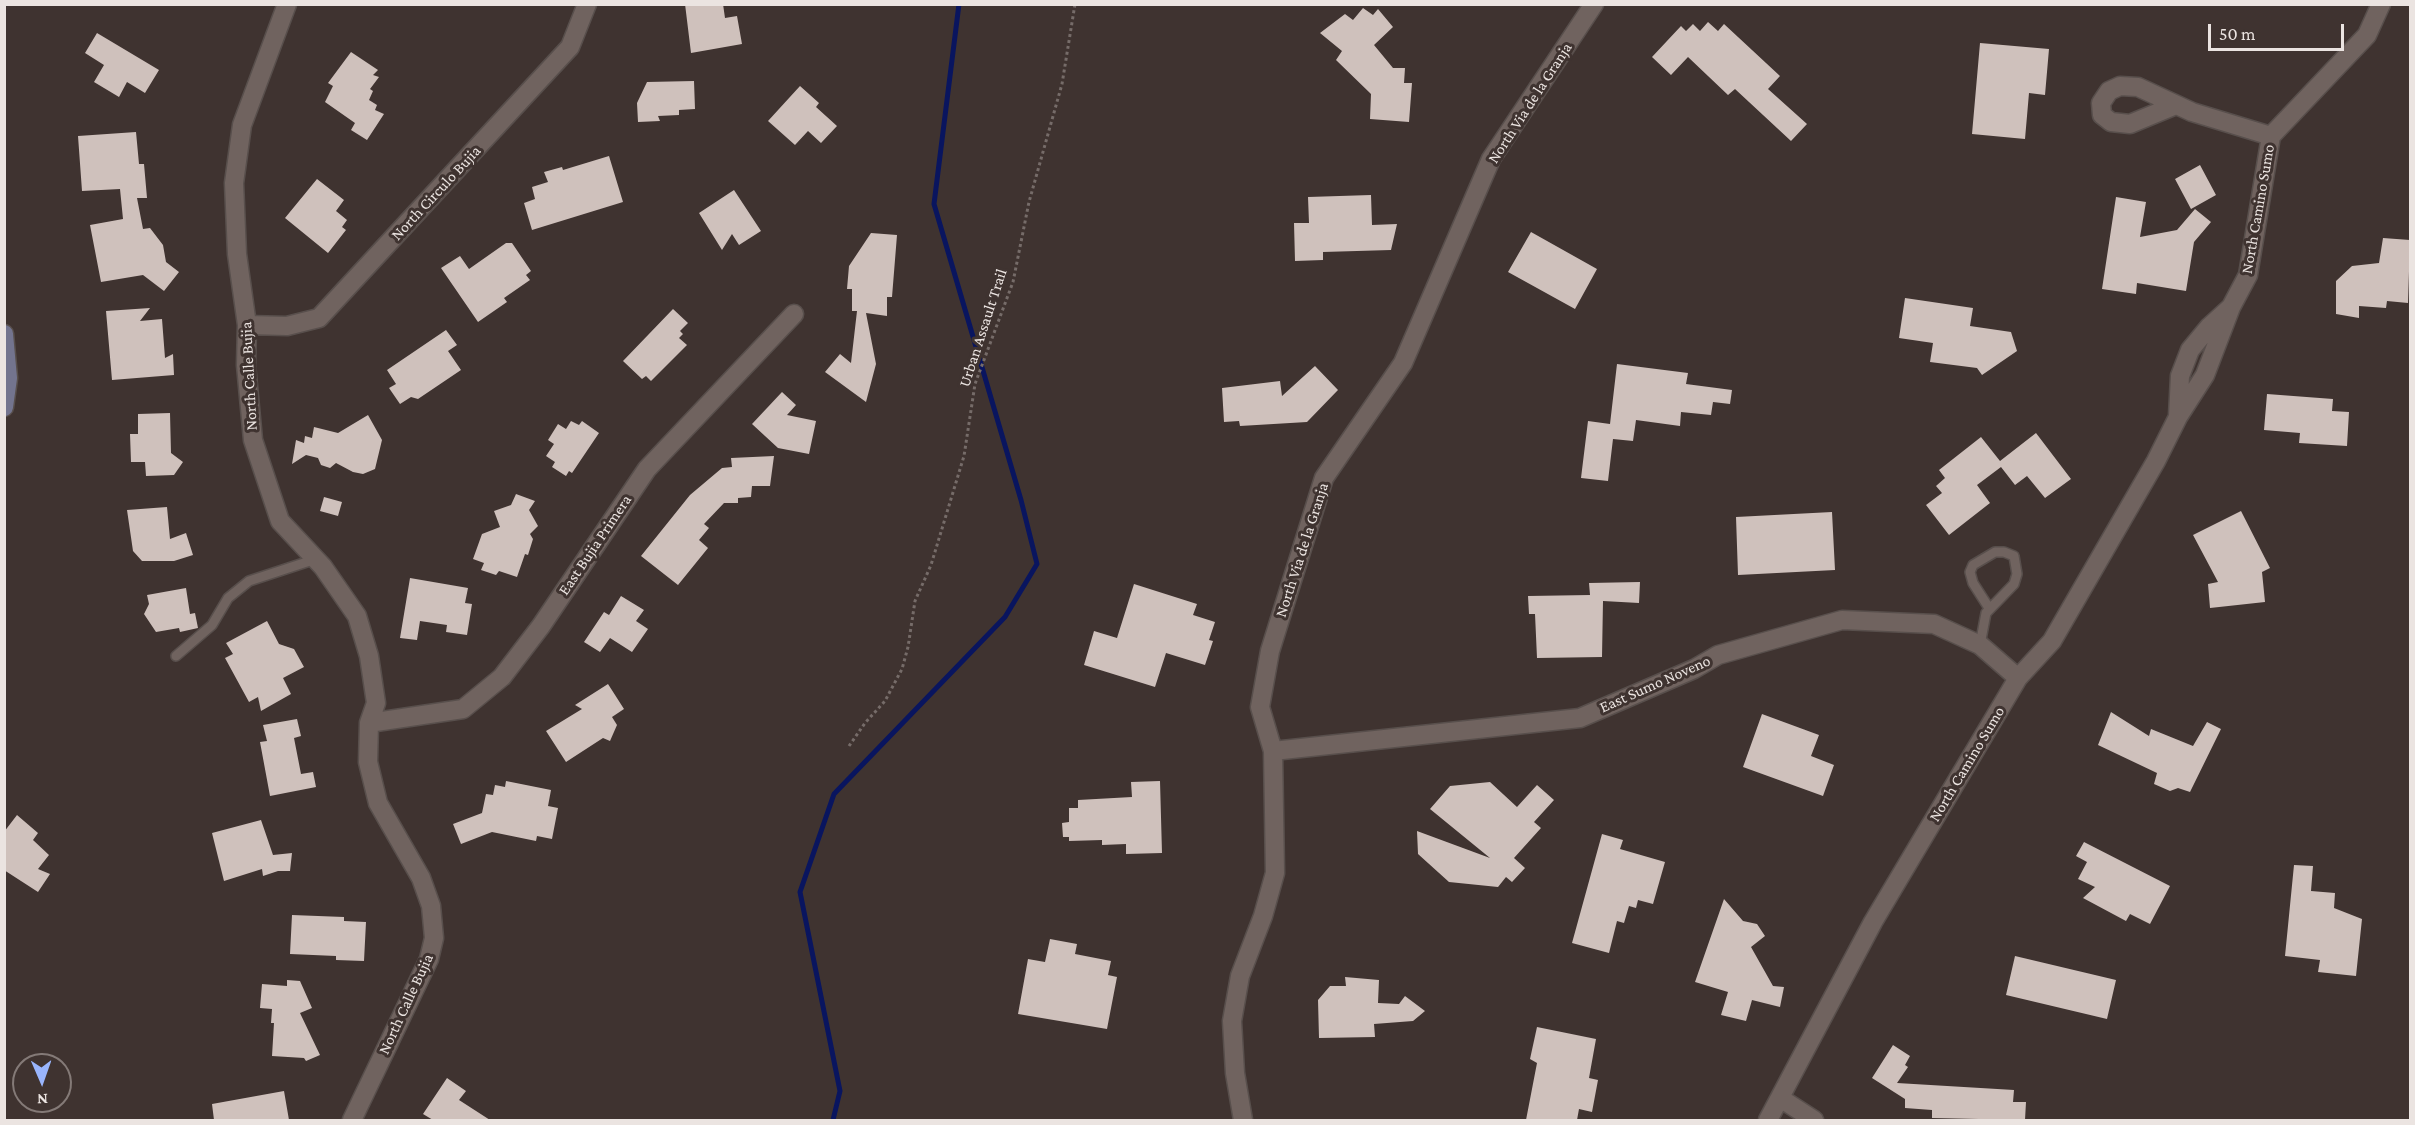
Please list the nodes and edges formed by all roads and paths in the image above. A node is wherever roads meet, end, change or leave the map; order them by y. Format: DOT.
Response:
graph roads {
  1 [pos="287,4"];
  2 [pos="587,4"];
  3 [pos="1075,4"];
  4 [pos="1594,4"];
  5 [pos="2381,4"];
  6 [pos="2176,105"];
  7 [pos="2271,136"];
  8 [pos="794,314"];
  9 [pos="247,325"];
  10 [pos="4,334"];
  11 [pos="4,407"];
  12 [pos="316,560"];
  13 [pos="1989,608"];
  14 [pos="1980,645"];
  15 [pos="176,656"];
  16 [pos="2018,678"];
  17 [pos="369,723"];
  18 [pos="849,746"];
  19 [pos="1273,751"];
  20 [pos="1780,1098"];
  21 [pos="352,1120"];
  22 [pos="1243,1120"];
  23 [pos="1768,1120"];
  24 [pos="1815,1120"];
  1 -- 9 [label="street, North Calle Bujia"];
  2 -- 9 [label="street, North Circulo Bujia"];
  3 -- 18 [label="path, Urban Assault Trail"];
  4 -- 19 [label="street, North Via de la Granja"];
  5 -- 7 [label="street, North Camino Sumo"];
  6 -- 7 [label="street"];
  7 -- 16 [label="street, North Camino Sumo"];
  8 -- 17 [label="street, East Bujia Primera"];
  9 -- 12 [label="street, North Calle Bujia"];
  10 -- 11 [label="street"];
  12 -- 15 [label="lane"];
  12 -- 17 [label="street, North Calle Bujia"];
  13 -- 13 [label="lane"];
  13 -- 14 [label="lane"];
  14 -- 16 [label="street, East Sumo Noveno"];
  14 -- 19 [label="street, East Sumo Noveno"];
  16 -- 20 [label="street, North Camino Sumo"];
  17 -- 21 [label="street, North Calle Bujia"];
  19 -- 22 [label="street, North Via de la Granja"];
  20 -- 23 [label="street, North Camino Sumo"];
  20 -- 24 [label="street"];
}
